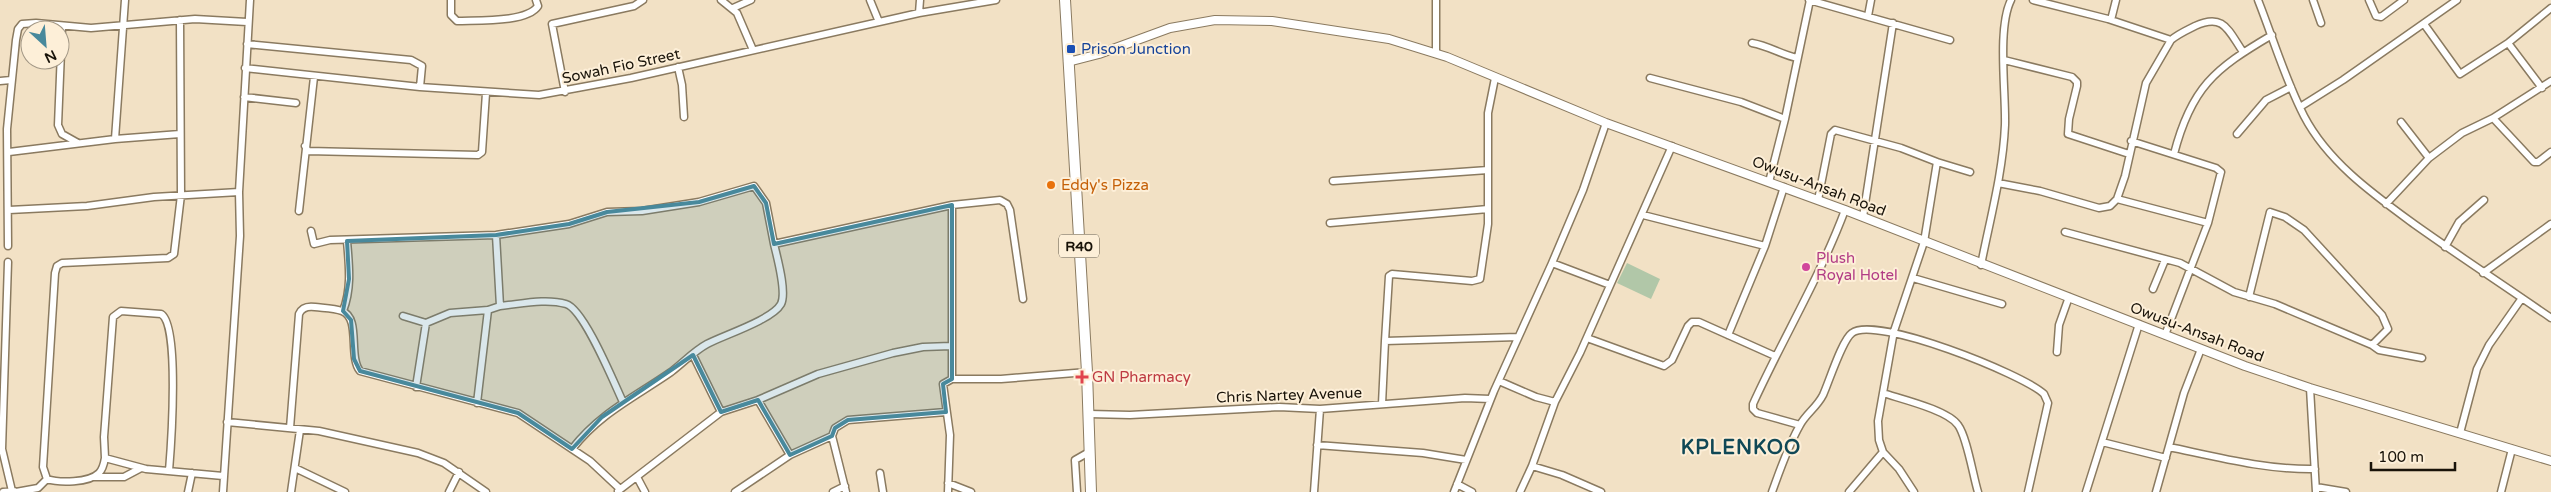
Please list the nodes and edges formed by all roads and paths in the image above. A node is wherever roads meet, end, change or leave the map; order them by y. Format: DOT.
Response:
graph roads {
  1 [pos="126,0"];
  2 [pos="250,0"];
  3 [pos="451,0"];
  4 [pos="536,0"];
  5 [pos="643,0"];
  6 [pos="720,0"];
  7 [pos="751,0"];
  8 [pos="870,0"];
  9 [pos="920,0"];
  10 [pos="996,0"];
  11 [pos="1064,0"];
  12 [pos="1436,0"];
  13 [pos="1810,0"];
  14 [pos="1871,0"];
  15 [pos="2011,0"];
  16 [pos="2032,0"];
  17 [pos="2065,0"];
  18 [pos="2116,0"];
  19 [pos="2258,0"];
  20 [pos="2313,0"];
  21 [pos="2369,0"];
  22 [pos="2404,0"];
  23 [pos="2457,0"];
  24 [pos="733,8"];
  25 [pos="2551,8"];
  26 [pos="2063,9"];
  27 [pos="920,13"];
  28 [pos="1868,16"];
  29 [pos="180,20"];
  30 [pos="2111,20"];
  31 [pos="247,22"];
  32 [pos="879,22"];
  33 [pos="1893,23"];
  34 [pos="2321,23"];
  35 [pos="2424,24"];
  36 [pos="122,26"];
  37 [pos="20,27"];
  38 [pos="70,27"];
  39 [pos="2272,35"];
  40 [pos="1950,40"];
  41 [pos="2171,40"];
  42 [pos="1752,43"];
  43 [pos="2508,43"];
  44 [pos="247,44"];
  45 [pos="753,50"];
  46 [pos="2244,52"];
  47 [pos="1436,53"];
  48 [pos="1797,58"];
  49 [pos="2004,60"];
  50 [pos="1068,62"];
  51 [pos="678,67"];
  52 [pos="245,68"];
  53 [pos="60,70"];
  54 [pos="314,77"];
  55 [pos="1495,78"];
  56 [pos="1650,78"];
  57 [pos="11,80"];
  58 [pos="0,81"];
  59 [pos="2551,81"];
  60 [pos="420,87"];
  61 [pos="2291,87"];
  62 [pos="2542,88"];
  63 [pos="565,92"];
  64 [pos="486,93"];
  65 [pos="244,97"];
  66 [pos="296,103"];
  67 [pos="2300,107"];
  68 [pos="684,117"];
  69 [pos="2494,118"];
  70 [pos="1785,119"];
  71 [pos="2401,122"];
  72 [pos="1606,123"];
  73 [pos="180,134"];
  74 [pos="2236,134"];
  75 [pos="115,139"];
  76 [pos="1876,141"];
  77 [pos="2131,142"];
  78 [pos="78,143"];
  79 [pos="304,146"];
  80 [pos="1672,146"];
  81 [pos="9,152"];
  82 [pos="2551,152"];
  83 [pos="2129,154"];
  84 [pos="2174,154"];
  85 [pos="2429,158"];
  86 [pos="1937,162"];
  87 [pos="1488,170"];
  88 [pos="1970,172"];
  89 [pos="1334,181"];
  90 [pos="1769,182"];
  91 [pos="1998,183"];
  92 [pos="1784,187"];
  93 [pos="239,192"];
  94 [pos="181,195"];
  95 [pos="2117,199"];
  96 [pos="1818,200"];
  97 [pos="2484,200"];
  98 [pos="2386,204"];
  99 [pos="952,205"];
  100 [pos="1488,209"];
  101 [pos="9,210"];
  102 [pos="298,210"];
  103 [pos="1845,210"];
  104 [pos="1643,215"];
  105 [pos="1863,217"];
  106 [pos="1330,223"];
  107 [pos="2208,224"];
  108 [pos="2551,224"];
  109 [pos="311,231"];
  110 [pos="2065,232"];
  111 [pos="496,235"];
  112 [pos="347,241"];
  113 [pos="1924,242"];
  114 [pos="774,244"];
  115 [pos="8,246"];
  116 [pos="1765,246"];
  117 [pos="2445,247"];
  118 [pos="2165,260"];
  119 [pos="8,262"];
  120 [pos="1552,263"];
  121 [pos="1981,264"];
  122 [pos="2190,269"];
  123 [pos="2483,273"];
  124 [pos="1913,278"];
  125 [pos="1610,285"];
  126 [pos="2153,289"];
  127 [pos="2069,297"];
  128 [pos="2249,297"];
  129 [pos="2522,298"];
  130 [pos="1023,299"];
  131 [pos="2002,304"];
  132 [pos="500,306"];
  133 [pos="488,310"];
  134 [pos="342,311"];
  135 [pos="403,316"];
  136 [pos="2551,318"];
  137 [pos="426,323"];
  138 [pos="2139,324"];
  139 [pos="1894,332"];
  140 [pos="1728,335"];
  141 [pos="2165,335"];
  142 [pos="1518,337"];
  143 [pos="1587,338"];
  144 [pos="1385,341"];
  145 [pos="2372,345"];
  146 [pos="951,346"];
  147 [pos="2201,349"];
  148 [pos="2057,352"];
  149 [pos="693,355"];
  150 [pos="1775,356"];
  151 [pos="2422,358"];
  152 [pos="1087,372"];
  153 [pos="952,379"];
  154 [pos="1499,381"];
  155 [pos="416,387"];
  156 [pos="2310,388"];
  157 [pos="1883,393"];
  158 [pos="1490,399"];
  159 [pos="758,400"];
  160 [pos="477,402"];
  161 [pos="624,402"];
  162 [pos="1555,402"];
  163 [pos="1382,404"];
  164 [pos="1320,408"];
  165 [pos="721,412"];
  166 [pos="946,412"];
  167 [pos="1089,414"];
  168 [pos="227,422"];
  169 [pos="1800,425"];
  170 [pos="290,428"];
  171 [pos="300,430"];
  172 [pos="2460,433"];
  173 [pos="832,436"];
  174 [pos="2102,442"];
  175 [pos="1317,444"];
  176 [pos="2169,446"];
  177 [pos="572,449"];
  178 [pos="2512,449"];
  179 [pos="1089,452"];
  180 [pos="1883,452"];
  181 [pos="790,455"];
  182 [pos="105,458"];
  183 [pos="2166,458"];
  184 [pos="1466,460"];
  185 [pos="2551,461"];
  186 [pos="1532,466"];
  187 [pos="141,468"];
  188 [pos="294,468"];
  189 [pos="2315,469"];
  190 [pos="168,471"];
  191 [pos="459,472"];
  192 [pos="192,473"];
  193 [pos="880,473"];
  194 [pos="223,476"];
  195 [pos="94,477"];
  196 [pos="637,477"];
  197 [pos="47,479"];
  198 [pos="948,483"];
  199 [pos="1457,484"];
  200 [pos="845,489"];
  201 [pos="2316,490"];
  202 [pos="619,491"];
  203 [pos="2,492"];
  204 [pos="14,492"];
  205 [pos="188,492"];
  206 [pos="223,492"];
  207 [pos="291,492"];
  208 [pos="345,492"];
  209 [pos="449,492"];
  210 [pos="486,492"];
  211 [pos="645,492"];
  212 [pos="735,492"];
  213 [pos="833,492"];
  214 [pos="882,492"];
  215 [pos="948,492"];
  216 [pos="970,492"];
  217 [pos="1076,492"];
  218 [pos="1091,492"];
  219 [pos="1314,492"];
  220 [pos="1454,492"];
  221 [pos="1472,492"];
  222 [pos="1520,492"];
  223 [pos="1601,492"];
  224 [pos="1772,492"];
  225 [pos="1849,492"];
  226 [pos="1914,492"];
  227 [pos="1978,492"];
  228 [pos="2028,492"];
  229 [pos="2086,492"];
  230 [pos="2156,492"];
  231 [pos="2346,492"];
  232 [pos="2502,492"];
  1 -- 36 [label="street"];
  2 -- 31 [label="street"];
  3 -- 4 [label="street"];
  5 -- 63 [label="street"];
  6 -- 24 [label="street"];
  7 -- 24 [label="street"];
  8 -- 32 [label="street"];
  9 -- 27 [label="street"];
  10 -- 27 [label="street, Sowah Fio Street"];
  11 -- 50 [label="main road, R40"];
  12 -- 47 [label="street"];
  13 -- 28 [label="street"];
  13 -- 48 [label="street"];
  14 -- 28 [label="street"];
  15 -- 49 [label="street"];
  16 -- 26 [label="street"];
  17 -- 26 [label="street"];
  18 -- 30 [label="street"];
  19 -- 39 [label="street"];
  20 -- 34 [label="street"];
  21 -- 22 [label="street"];
  23 -- 35 [label="street"];
  24 -- 45 [label="street"];
  25 -- 43 [label="street"];
  26 -- 30 [label="street"];
  27 -- 32 [label="street, Sowah Fio Street"];
  28 -- 33 [label="street"];
  29 -- 31 [label="street"];
  29 -- 36 [label="street"];
  29 -- 73 [label="street"];
  30 -- 41 [label="street"];
  31 -- 44 [label="street"];
  32 -- 45 [label="street, Sowah Fio Street"];
  33 -- 40 [label="street"];
  33 -- 76 [label="street"];
  35 -- 43 [label="street"];
  35 -- 67 [label="street"];
  36 -- 38 [label="street"];
  36 -- 75 [label="street"];
  37 -- 57 [label="street"];
  39 -- 46 [label="street"];
  39 -- 61 [label="street"];
  41 -- 46 [label="street"];
  41 -- 77 [label="street"];
  42 -- 48 [label="street"];
  43 -- 62 [label="street"];
  44 -- 52 [label="street"];
  44 -- 60 [label="street"];
  45 -- 51 [label="street, Sowah Fio Street"];
  46 -- 84 [label="street"];
  47 -- 50 [label="street, Owusu-Ansah Road"];
  47 -- 55 [label="street, Owusu-Ansah Road"];
  48 -- 70 [label="street"];
  49 -- 83 [label="street"];
  49 -- 91 [label="street"];
  50 -- 152 [label="main road, R40"];
  51 -- 63 [label="street, Sowah Fio Street"];
  51 -- 68 [label="street"];
  52 -- 54 [label="street, Sowah Fio Street"];
  52 -- 65 [label="street"];
  53 -- 78 [label="street"];
  54 -- 60 [label="street, Sowah Fio Street"];
  54 -- 79 [label="street"];
  55 -- 72 [label="street, Owusu-Ansah Road"];
  55 -- 87 [label="street"];
  56 -- 70 [label="street"];
  57 -- 58 [label="street"];
  57 -- 81 [label="street"];
  59 -- 62 [label="street"];
  60 -- 64 [label="street, Sowah Fio Street"];
  61 -- 67 [label="street"];
  61 -- 74 [label="street"];
  62 -- 69 [label="street"];
  63 -- 64 [label="street, Sowah Fio Street"];
  64 -- 79 [label="street"];
  65 -- 66 [label="street"];
  65 -- 93 [label="street"];
  67 -- 98 [label="street"];
  69 -- 82 [label="street"];
  69 -- 85 [label="street"];
  70 -- 90 [label="street"];
  71 -- 85 [label="street"];
  72 -- 80 [label="street, Owusu-Ansah Road"];
  72 -- 120 [label="street"];
  73 -- 75 [label="street"];
  73 -- 94 [label="street"];
  75 -- 78 [label="street"];
  76 -- 86 [label="street"];
  76 -- 96 [label="street"];
  76 -- 105 [label="street"];
  77 -- 83 [label="street"];
  77 -- 84 [label="street"];
  78 -- 81 [label="street"];
  79 -- 102 [label="street"];
  80 -- 90 [label="street, Owusu-Ansah Road"];
  80 -- 104 [label="street"];
  81 -- 101 [label="street"];
  83 -- 95 [label="street"];
  84 -- 107 [label="street"];
  85 -- 98 [label="street"];
  86 -- 88 [label="street"];
  86 -- 113 [label="street"];
  87 -- 89 [label="street"];
  87 -- 100 [label="street"];
  90 -- 92 [label="street, Owusu-Ansah Road"];
  91 -- 95 [label="street"];
  91 -- 121 [label="street"];
  92 -- 96 [label="street, Owusu-Ansah Road"];
  92 -- 116 [label="street"];
  93 -- 94 [label="street"];
  93 -- 168 [label="street"];
  94 -- 101 [label="street"];
  94 -- 197 [label="street"];
  95 -- 107 [label="street"];
  96 -- 103 [label="street, Owusu-Ansah Road"];
  97 -- 117 [label="street"];
  98 -- 117 [label="street"];
  99 -- 114 [label="street"];
  99 -- 130 [label="street"];
  99 -- 146 [label="street"];
  100 -- 106 [label="street"];
  100 -- 144 [label="street"];
  101 -- 115 [label="street"];
  103 -- 105 [label="street, Owusu-Ansah Road"];
  103 -- 150 [label="street"];
  104 -- 116 [label="street"];
  104 -- 125 [label="street"];
  105 -- 113 [label="street, Owusu-Ansah Road"];
  107 -- 122 [label="street"];
  108 -- 123 [label="street"];
  109 -- 112 [label="street"];
  110 -- 118 [label="street"];
  111 -- 112 [label="street"];
  111 -- 114 [label="street"];
  111 -- 132 [label="street"];
  112 -- 134 [label="street"];
  113 -- 121 [label="street, Owusu-Ansah Road"];
  113 -- 124 [label="street"];
  114 -- 149 [label="street"];
  116 -- 140 [label="street"];
  117 -- 123 [label="street"];
  118 -- 122 [label="street"];
  118 -- 126 [label="street"];
  119 -- 204 [label="street"];
  120 -- 125 [label="street"];
  120 -- 142 [label="street"];
  121 -- 127 [label="street, Owusu-Ansah Road"];
  122 -- 128 [label="street"];
  122 -- 141 [label="street"];
  123 -- 129 [label="street"];
  124 -- 131 [label="street"];
  124 -- 139 [label="street"];
  125 -- 143 [label="street"];
  127 -- 138 [label="street, Owusu-Ansah Road"];
  127 -- 148 [label="street"];
  128 -- 145 [label="street"];
  128 -- 145 [label="street"];
  129 -- 136 [label="street"];
  129 -- 172 [label="street"];
  132 -- 133 [label="street"];
  132 -- 161 [label="street"];
  133 -- 137 [label="street"];
  133 -- 160 [label="street"];
  134 -- 155 [label="street"];
  134 -- 170 [label="street"];
  135 -- 137 [label="street"];
  137 -- 155 [label="street"];
  138 -- 141 [label="street, Owusu-Ansah Road"];
  138 -- 174 [label="street"];
  139 -- 157 [label="street"];
  139 -- 169 [label="street"];
  139 -- 228 [label="street"];
  140 -- 143 [label="street"];
  140 -- 150 [label="street"];
  141 -- 147 [label="street, Owusu-Ansah Road"];
  142 -- 144 [label="street"];
  142 -- 154 [label="street"];
  143 -- 162 [label="street"];
  144 -- 163 [label="street"];
  145 -- 151 [label="street"];
  146 -- 153 [label="street"];
  146 -- 159 [label="street"];
  147 -- 156 [label="street, Owusu-Ansah Road"];
  147 -- 176 [label="street"];
  149 -- 161 [label="street"];
  149 -- 165 [label="street"];
  150 -- 169 [label="street"];
  152 -- 153 [label="street"];
  152 -- 167 [label="main road, R40"];
  153 -- 166 [label="street"];
  154 -- 158 [label="street"];
  154 -- 162 [label="street"];
  155 -- 160 [label="street"];
  156 -- 172 [label="street, Owusu-Ansah Road"];
  156 -- 189 [label="street"];
  157 -- 180 [label="street"];
  157 -- 227 [label="street"];
  158 -- 163 [label="street, Chris Nartey Avenue"];
  158 -- 184 [label="street"];
  159 -- 165 [label="street"];
  159 -- 181 [label="street"];
  160 -- 177 [label="street"];
  161 -- 177 [label="street"];
  162 -- 186 [label="street"];
  163 -- 164 [label="street, Chris Nartey Avenue"];
  164 -- 167 [label="street, Chris Nartey Avenue"];
  164 -- 175 [label="street"];
  165 -- 196 [label="street"];
  166 -- 173 [label="street"];
  166 -- 198 [label="street"];
  167 -- 179 [label="main road, R40"];
  168 -- 170 [label="street"];
  168 -- 194 [label="street"];
  169 -- 224 [label="street"];
  170 -- 171 [label="street"];
  171 -- 188 [label="street"];
  171 -- 191 [label="street"];
  172 -- 178 [label="street, Owusu-Ansah Road"];
  173 -- 181 [label="street"];
  173 -- 200 [label="street"];
  174 -- 183 [label="street"];
  174 -- 229 [label="street"];
  175 -- 184 [label="street"];
  175 -- 219 [label="street"];
  176 -- 183 [label="street"];
  176 -- 189 [label="street"];
  177 -- 202 [label="street"];
  178 -- 185 [label="street, Owusu-Ansah Road"];
  178 -- 232 [label="street"];
  179 -- 217 [label="street"];
  179 -- 218 [label="main road, R40"];
  180 -- 225 [label="street"];
  180 -- 226 [label="street"];
  181 -- 212 [label="street"];
  182 -- 187 [label="street"];
  182 -- 190 [label="street"];
  182 -- 195 [label="street"];
  183 -- 230 [label="street"];
  184 -- 199 [label="street"];
  186 -- 222 [label="street"];
  186 -- 223 [label="street"];
  187 -- 190 [label="street"];
  187 -- 195 [label="street"];
  188 -- 207 [label="street"];
  188 -- 208 [label="street"];
  189 -- 201 [label="street"];
  190 -- 192 [label="street"];
  191 -- 209 [label="street"];
  191 -- 210 [label="street"];
  192 -- 194 [label="street"];
  192 -- 205 [label="street"];
  193 -- 214 [label="street"];
  194 -- 206 [label="street"];
  195 -- 197 [label="street"];
  196 -- 202 [label="street"];
  196 -- 211 [label="street"];
  197 -- 204 [label="street"];
  198 -- 215 [label="street"];
  198 -- 216 [label="street"];
  199 -- 220 [label="street"];
  199 -- 221 [label="street"];
  200 -- 213 [label="street"];
  201 -- 231 [label="street"];
  203 -- 204 [label="street"];
}
